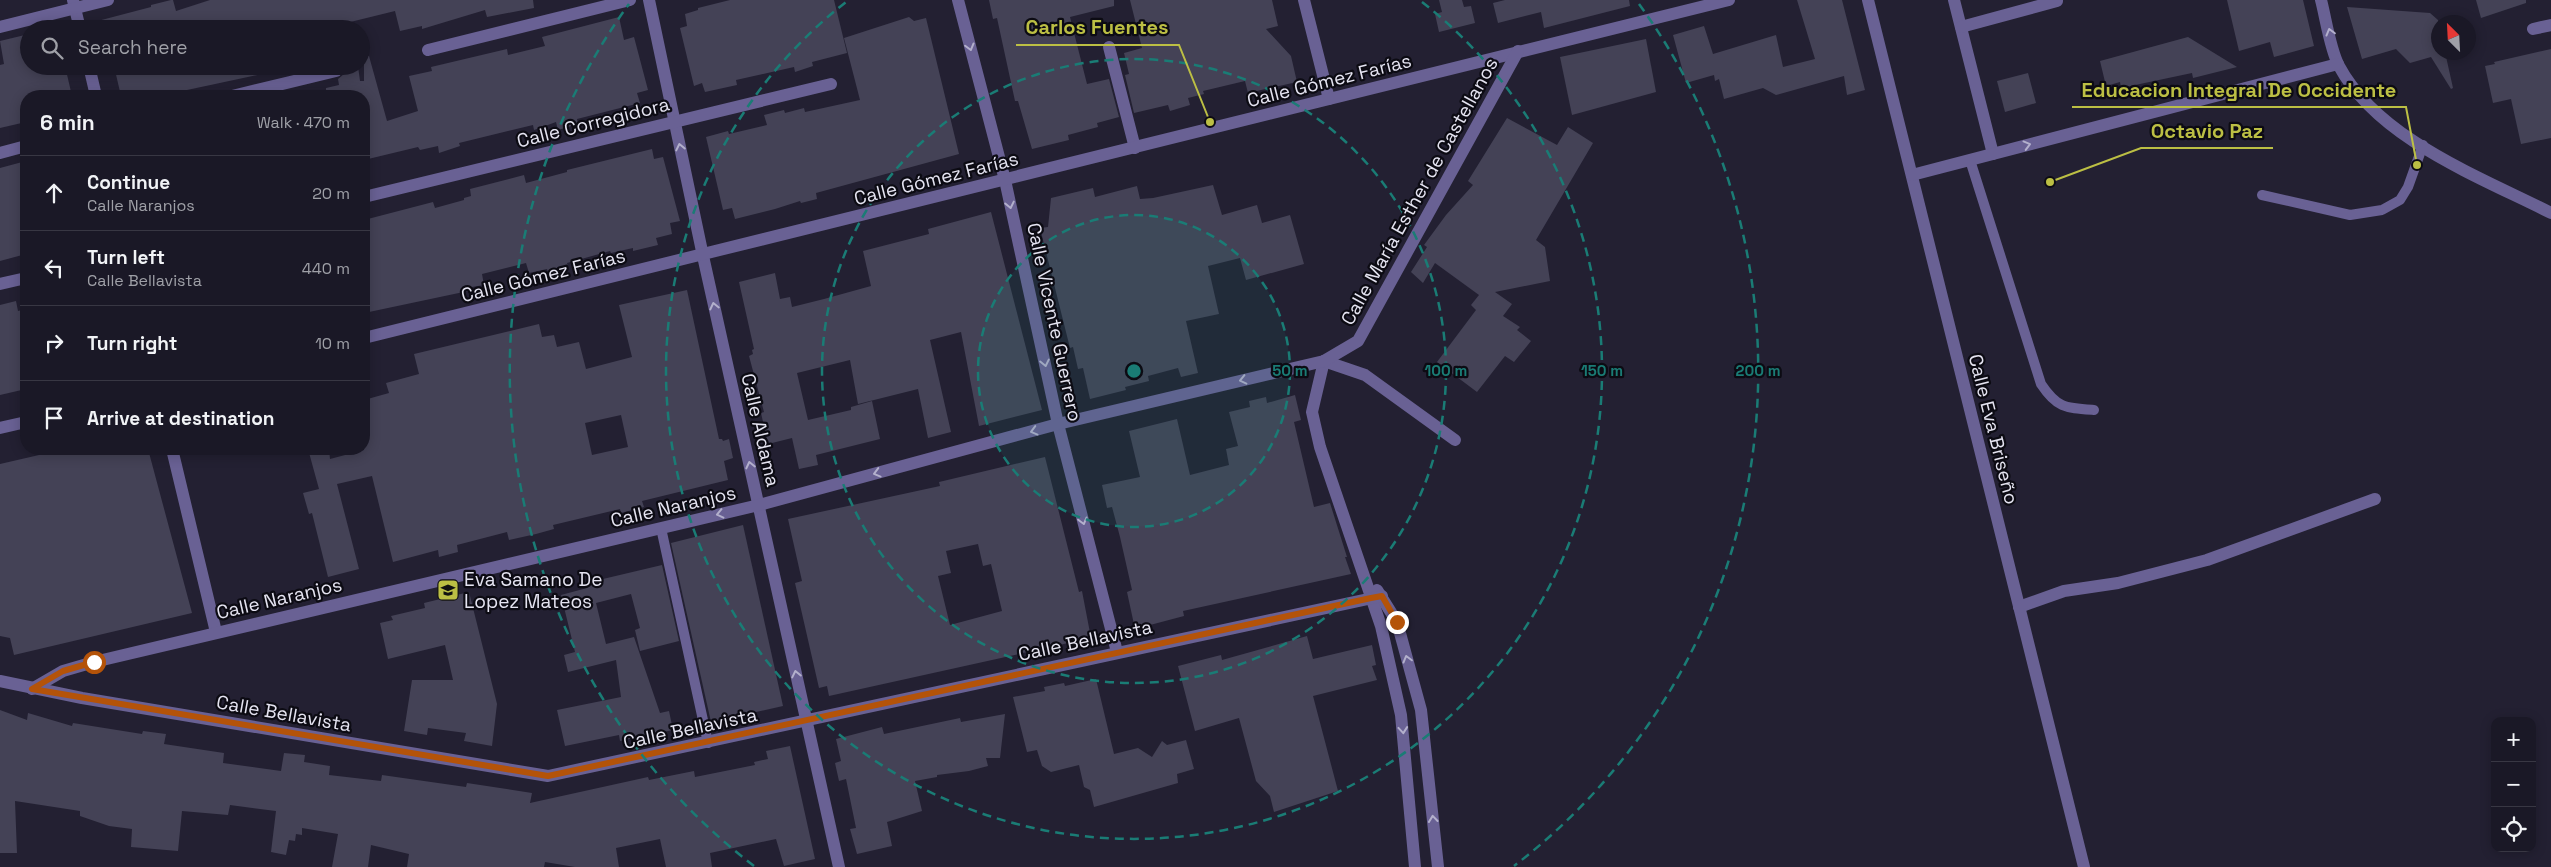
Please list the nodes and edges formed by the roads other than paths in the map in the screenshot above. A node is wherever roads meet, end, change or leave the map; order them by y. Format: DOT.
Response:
graph roads {
  1 [pos="108,0"];
  2 [pos="630,0"];
  3 [pos="649,0"];
  4 [pos="958,0"];
  5 [pos="1304,0"];
  6 [pos="1729,0"];
  7 [pos="1868,0"];
  8 [pos="1954,0"];
  9 [pos="2321,0"];
  10 [pos="2057,1"];
  11 [pos="74,4"];
  12 [pos="23,20"];
  13 [pos="78,20"];
  14 [pos="20,21"];
  15 [pos="2551,25"];
  16 [pos="0,27"];
  17 [pos="1961,27"];
  18 [pos="2533,29"];
  19 [pos="1109,47"];
  20 [pos="428,50"];
  21 [pos="1518,51"];
  22 [pos="2338,64"];
  23 [pos="91,75"];
  24 [pos="319,75"];
  25 [pos="831,84"];
  26 [pos="95,90"];
  27 [pos="257,90"];
  28 [pos="1329,99"];
  29 [pos="675,122"];
  30 [pos="2423,145"];
  31 [pos="20,148"];
  32 [pos="1135,148"];
  33 [pos="0,153"];
  34 [pos="1993,154"];
  35 [pos="1970,160"];
  36 [pos="1912,175"];
  37 [pos="1005,180"];
  38 [pos="2262,195"];
  39 [pos="370,196"];
  40 [pos="2551,212"];
  41 [pos="703,256"];
  42 [pos="20,279"];
  43 [pos="0,284"];
  44 [pos="370,337"];
  45 [pos="1324,361"];
  46 [pos="2094,410"];
  47 [pos="20,423"];
  48 [pos="1058,424"];
  49 [pos="0,428"];
  50 [pos="1455,440"];
  51 [pos="173,455"];
  52 [pos="2376,499"];
  53 [pos="759,505"];
  54 [pos="660,528"];
  55 [pos="1377,597"];
  56 [pos="2019,607"];
  57 [pos="216,632"];
  58 [pos="1117,652"];
  59 [pos="0,682"];
  60 [pos="32,689"];
  61 [pos="807,722"];
  62 [pos="708,743"];
  63 [pos="839,867"];
  64 [pos="1415,867"];
  65 [pos="1438,867"];
  66 [pos="2084,867"];
  1 -- 11 [label="street"];
  2 -- 20 [label="street"];
  3 -- 29 [label="street, Calle Aldama"];
  4 -- 37 [label="street, Calle Vicente Guerrero, one-way"];
  5 -- 28 [label="street"];
  6 -- 21 [label="street, Calle Gómez Farías"];
  7 -- 36 [label="street, Calle Eva Briseño"];
  8 -- 17 [label="street"];
  22 -- 9 [label="street, one-way"];
  10 -- 17 [label="street"];
  11 -- 12 [label="street"];
  11 -- 13 [label="street"];
  14 -- 16 [label="street"];
  15 -- 18 [label="street"];
  17 -- 34 [label="street"];
  19 -- 32 [label="street"];
  21 -- 28 [label="street, Calle Gómez Farías"];
  21 -- 45 [label="street, Calle María Esther de Castellanos"];
  22 -- 30 [label="street"];
  34 -- 22 [label="street, one-way"];
  23 -- 26 [label="street"];
  24 -- 27 [label="street"];
  25 -- 29 [label="street, Calle Corregidora"];
  28 -- 32 [label="street, Calle Gómez Farías"];
  29 -- 39 [label="street, Calle Corregidora"];
  41 -- 29 [label="street, Calle Aldama, one-way"];
  30 -- 38 [label="lane"];
  30 -- 40 [label="street"];
  31 -- 33 [label="street"];
  32 -- 37 [label="street, Calle Gómez Farías"];
  34 -- 35 [label="street"];
  35 -- 36 [label="street"];
  35 -- 46 [label="lane"];
  36 -- 56 [label="street, Calle Eva Briseño"];
  37 -- 41 [label="street, Calle Gómez Farías"];
  37 -- 48 [label="street, Calle Vicente Guerrero, one-way"];
  41 -- 44 [label="street, Calle Gómez Farías"];
  53 -- 41 [label="street, Calle Aldama, one-way"];
  42 -- 43 [label="street"];
  45 -- 48 [label="street, Calle Naranjos, one-way"];
  45 -- 50 [label="street"];
  45 -- 55 [label="street"];
  47 -- 49 [label="street"];
  48 -- 53 [label="street, Calle Naranjos, one-way"];
  48 -- 58 [label="street, Calle Vicente Guerrero, one-way"];
  51 -- 57 [label="street"];
  52 -- 56 [label="street"];
  53 -- 54 [label="street, Calle Naranjos, one-way"];
  61 -- 53 [label="street, Calle Aldama, one-way"];
  54 -- 57 [label="street, Calle Naranjos"];
  54 -- 62 [label="lane"];
  55 -- 58 [label="street, Calle Bellavista"];
  55 -- 64 [label="street, one-way"];
  65 -- 55 [label="street, one-way"];
  56 -- 66 [label="street, Calle Eva Briseño"];
  57 -- 60 [label="street, Calle Naranjos"];
  58 -- 61 [label="street, Calle Bellavista"];
  59 -- 60 [label="street, Calle Bellavista"];
  60 -- 62 [label="street, Calle Bellavista"];
  61 -- 62 [label="street, Calle Bellavista"];
  61 -- 63 [label="street, Calle Aldama"];
}
